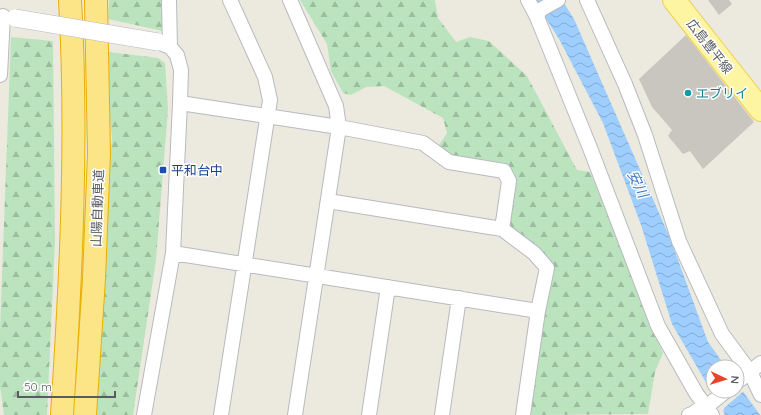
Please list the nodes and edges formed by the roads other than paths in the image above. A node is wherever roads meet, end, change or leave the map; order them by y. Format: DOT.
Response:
graph roads {
  1 [pos="70,0"];
  2 [pos="96,0"];
  3 [pos="169,0"];
  4 [pos="230,0"];
  5 [pos="290,0"];
  6 [pos="528,0"];
  7 [pos="558,0"];
  8 [pos="587,0"];
  9 [pos="674,0"];
  10 [pos="538,14"];
  11 [pos="6,17"];
  12 [pos="164,45"];
  13 [pos="0,75"];
  14 [pos="180,103"];
  15 [pos="761,110"];
  16 [pos="267,117"];
  17 [pos="339,127"];
  18 [pos="328,201"];
  19 [pos="502,229"];
  20 [pos="173,253"];
  21 [pos="244,264"];
  22 [pos="316,276"];
  23 [pos="388,287"];
  24 [pos="459,298"];
  25 [pos="538,311"];
  26 [pos="736,359"];
  27 [pos="761,363"];
  28 [pos="745,376"];
  29 [pos="761,395"];
  30 [pos="718,399"];
  31 [pos="709,408"];
  32 [pos="62,415"];
  33 [pos="85,415"];
  34 [pos="144,415"];
  35 [pos="221,415"];
  36 [pos="295,415"];
  37 [pos="369,415"];
  38 [pos="442,415"];
  39 [pos="523,415"];
  40 [pos="689,415"];
  1 -- 32 [label="highway, 山陽自動車道"];
  2 -- 33 [label="highway, 山陽自動車道"];
  3 -- 12 [label="street"];
  4 -- 16 [label="street"];
  5 -- 17 [label="street"];
  6 -- 10 [label="street"];
  7 -- 10 [label="street"];
  8 -- 26 [label="street"];
  9 -- 15 [label="main road, 広島豊平線"];
  10 -- 31 [label="street"];
  11 -- 12 [label="street, bridge"];
  11 -- 13 [label="street"];
  12 -- 14 [label="street"];
  14 -- 16 [label="street"];
  14 -- 20 [label="street"];
  16 -- 17 [label="street"];
  16 -- 21 [label="street"];
  17 -- 18 [label="street"];
  17 -- 19 [label="street"];
  18 -- 19 [label="street"];
  18 -- 22 [label="street"];
  19 -- 25 [label="street"];
  20 -- 21 [label="street"];
  20 -- 34 [label="street"];
  21 -- 22 [label="street"];
  21 -- 35 [label="street"];
  22 -- 23 [label="street"];
  22 -- 36 [label="street"];
  23 -- 24 [label="street"];
  23 -- 37 [label="street"];
  24 -- 25 [label="street"];
  24 -- 38 [label="street"];
  25 -- 39 [label="street"];
  27 -- 28 [label="street"];
  28 -- 29 [label="street"];
  30 -- 31 [label="street"];
  31 -- 40 [label="street"];
}
